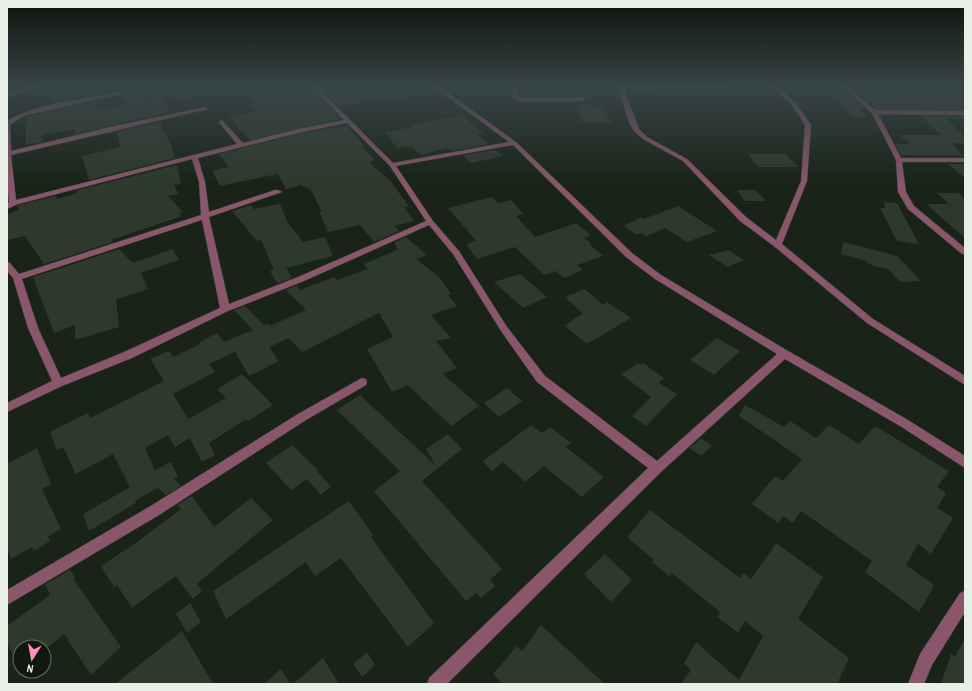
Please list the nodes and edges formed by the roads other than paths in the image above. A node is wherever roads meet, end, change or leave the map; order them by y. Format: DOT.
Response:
graph roads {
  1 [pos="15,118"];
  2 [pos="161,118"];
  3 [pos="480,118"];
  4 [pos="631,118"];
  5 [pos="803,118"];
  6 [pos="877,118"];
  7 [pos="348,120"];
  8 [pos="222,122"];
  9 [pos="514,143"];
  10 [pos="241,145"];
  11 [pos="8,154"];
  12 [pos="195,158"];
  13 [pos="898,160"];
  14 [pos="965,160"];
  15 [pos="392,166"];
  16 [pos="278,192"];
  17 [pos="15,202"];
  18 [pos="7,207"];
  19 [pos="205,215"];
  20 [pos="430,222"];
  21 [pos="778,245"];
  22 [pos="965,252"];
  23 [pos="7,266"];
  24 [pos="17,278"];
  25 [pos="225,309"];
  26 [pos="784,354"];
  27 [pos="965,381"];
  28 [pos="362,382"];
  29 [pos="58,383"];
  30 [pos="7,408"];
  31 [pos="965,463"];
  32 [pos="657,468"];
  33 [pos="7,598"];
  34 [pos="965,598"];
  35 [pos="435,684"];
  36 [pos="916,684"];
  1 -- 11 [label="street"];
  2 -- 11 [label="street"];
  3 -- 9 [label="street"];
  4 -- 21 [label="street"];
  5 -- 21 [label="street"];
  6 -- 13 [label="street"];
  7 -- 10 [label="street"];
  7 -- 15 [label="street"];
  8 -- 10 [label="street"];
  9 -- 15 [label="street"];
  9 -- 26 [label="street"];
  10 -- 12 [label="street"];
  11 -- 17 [label="street"];
  12 -- 17 [label="street"];
  12 -- 19 [label="street"];
  13 -- 14 [label="street"];
  13 -- 22 [label="street"];
  15 -- 20 [label="street"];
  16 -- 19 [label="street"];
  17 -- 18 [label="street"];
  19 -- 24 [label="street"];
  19 -- 25 [label="street"];
  20 -- 25 [label="street"];
  20 -- 32 [label="street"];
  21 -- 27 [label="street"];
  23 -- 24 [label="street"];
  24 -- 29 [label="street"];
  25 -- 29 [label="street"];
  26 -- 31 [label="street"];
  26 -- 32 [label="street"];
  28 -- 33 [label="street"];
  29 -- 30 [label="street"];
  32 -- 35 [label="street"];
  34 -- 36 [label="street"];
}
